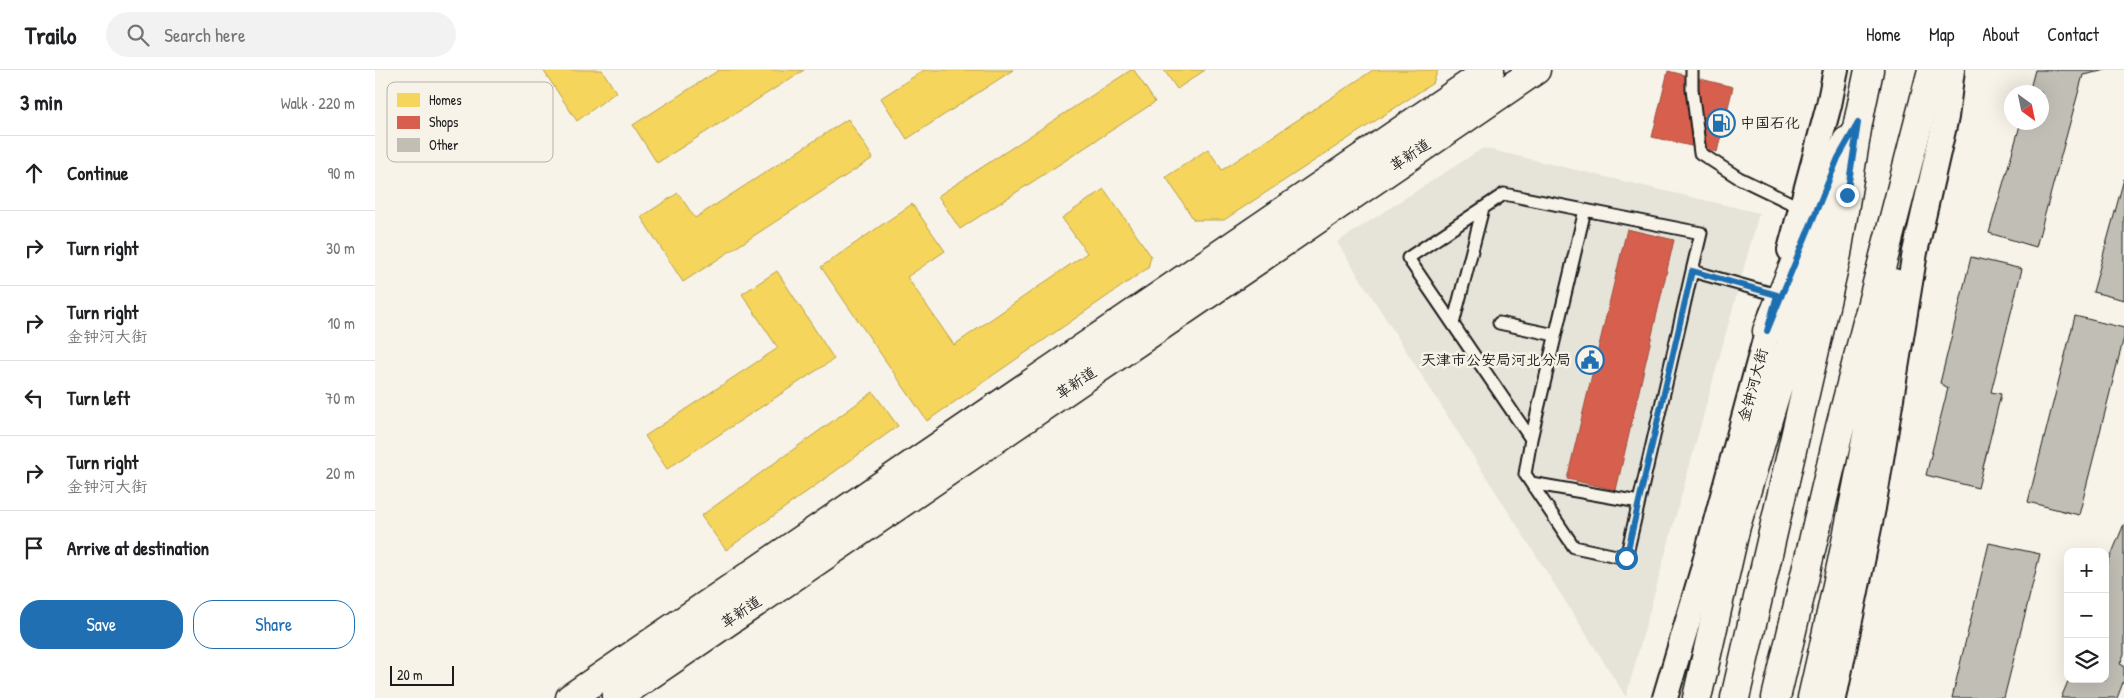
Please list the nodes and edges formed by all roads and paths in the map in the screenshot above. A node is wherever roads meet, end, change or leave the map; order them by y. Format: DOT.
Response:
graph roads {
  1 [pos="1692,70"];
  2 [pos="1836,70"];
  3 [pos="1869,70"];
  4 [pos="1933,70"];
  5 [pos="1952,70"];
  6 [pos="1501,76"];
  7 [pos="1924,101"];
  8 [pos="1858,123"];
  9 [pos="1483,208"];
  10 [pos="1801,208"];
  11 [pos="1585,210"];
  12 [pos="1692,271"];
  13 [pos="1777,295"];
  14 [pos="1499,323"];
  15 [pos="1453,324"];
  16 [pos="1767,331"];
  17 [pos="1555,335"];
  18 [pos="1531,439"];
  19 [pos="1531,483"];
  20 [pos="1639,502"];
  21 [pos="1711,636"];
  22 [pos="569,698"];
  23 [pos="616,698"];
  24 [pos="1665,698"];
  25 [pos="1690,698"];
  26 [pos="1697,698"];
  27 [pos="1735,698"];
  28 [pos="1777,698"];
  29 [pos="1812,698"];
  30 [pos="1834,698"];
  1 -- 10 [label="lane"];
  2 -- 10 [label="street, 金钟河大街"];
  3 -- 8 [label="main road"];
  4 -- 7 [label="main road"];
  5 -- 30 [label="street"];
  6 -- 22 [label="main road, 革新道"];
  6 -- 23 [label="main road, 革新道"];
  7 -- 28 [label="main road"];
  7 -- 29 [label="main road"];
  8 -- 16 [label="main road"];
  8 -- 21 [label="main road"];
  8 -- 27 [label="main road"];
  9 -- 11 [label="lane"];
  9 -- 15 [label="lane"];
  9 -- 15 [label="lane"];
  10 -- 13 [label="street, 金钟河大街"];
  11 -- 12 [label="lane"];
  11 -- 17 [label="lane"];
  12 -- 13 [label="lane"];
  12 -- 20 [label="lane"];
  13 -- 16 [label="street, 金钟河大街"];
  14 -- 17 [label="lane"];
  15 -- 18 [label="lane"];
  16 -- 24 [label="street, 金钟河大街"];
  17 -- 18 [label="lane"];
  18 -- 19 [label="lane"];
  19 -- 20 [label="lane"];
  19 -- 20 [label="lane"];
  21 -- 25 [label="main road"];
  21 -- 26 [label="main road"];
}
